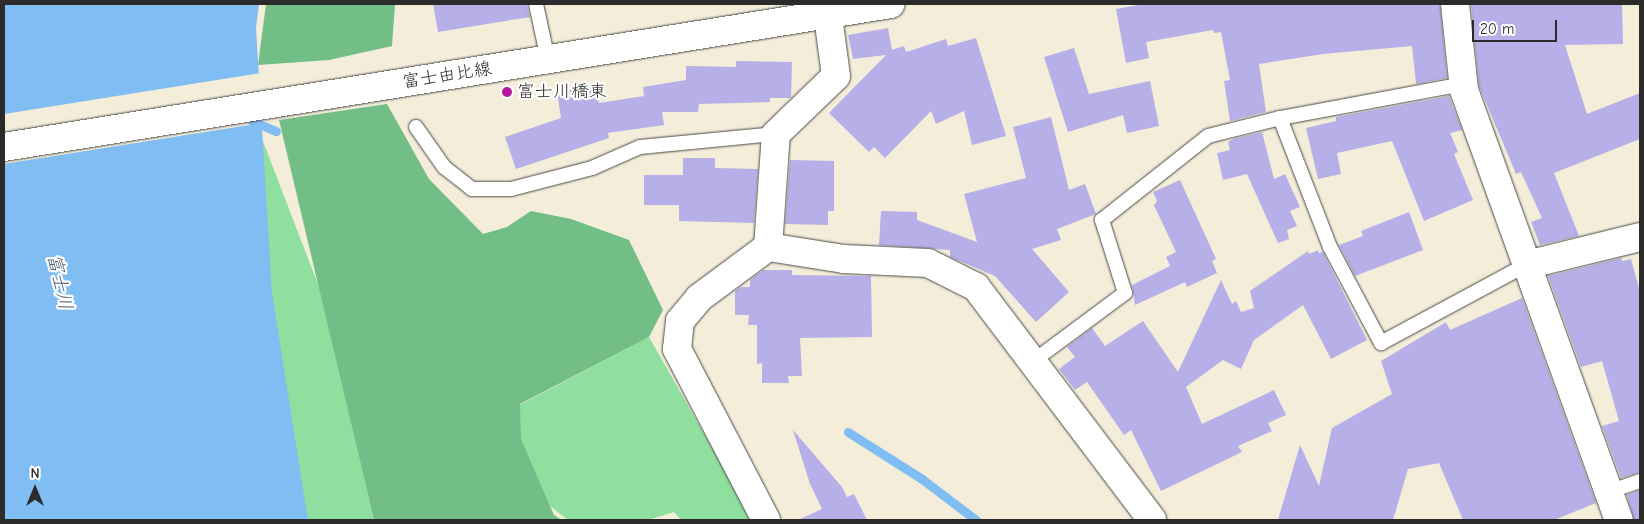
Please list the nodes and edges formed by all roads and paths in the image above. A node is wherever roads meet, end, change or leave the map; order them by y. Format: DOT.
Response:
graph roads {
  1 [pos="536,4"];
  2 [pos="891,4"];
  3 [pos="1455,4"];
  4 [pos="814,12"];
  5 [pos="548,60"];
  6 [pos="1464,84"];
  7 [pos="1280,118"];
  8 [pos="416,127"];
  9 [pos="776,134"];
  10 [pos="4,147"];
  11 [pos="1639,243"];
  12 [pos="768,247"];
  13 [pos="1526,265"];
  14 [pos="1032,362"];
  15 [pos="1640,481"];
  16 [pos="1608,492"];
  17 [pos="766,520"];
  18 [pos="1152,520"];
  19 [pos="1619,520"];
  1 -- 5 [label="lane"];
  2 -- 4 [label="street, 富士由比線"];
  3 -- 6 [label="street"];
  4 -- 5 [label="street, 富士由比線"];
  4 -- 9 [label="street"];
  5 -- 10 [label="street, 富士由比線"];
  6 -- 7 [label="lane"];
  6 -- 13 [label="street"];
  7 -- 13 [label="lane"];
  7 -- 14 [label="lane"];
  8 -- 9 [label="lane"];
  9 -- 12 [label="street"];
  11 -- 13 [label="street"];
  12 -- 14 [label="street"];
  12 -- 17 [label="street"];
  13 -- 16 [label="street"];
  14 -- 18 [label="street"];
  15 -- 16 [label="lane"];
  16 -- 19 [label="street"];
}
